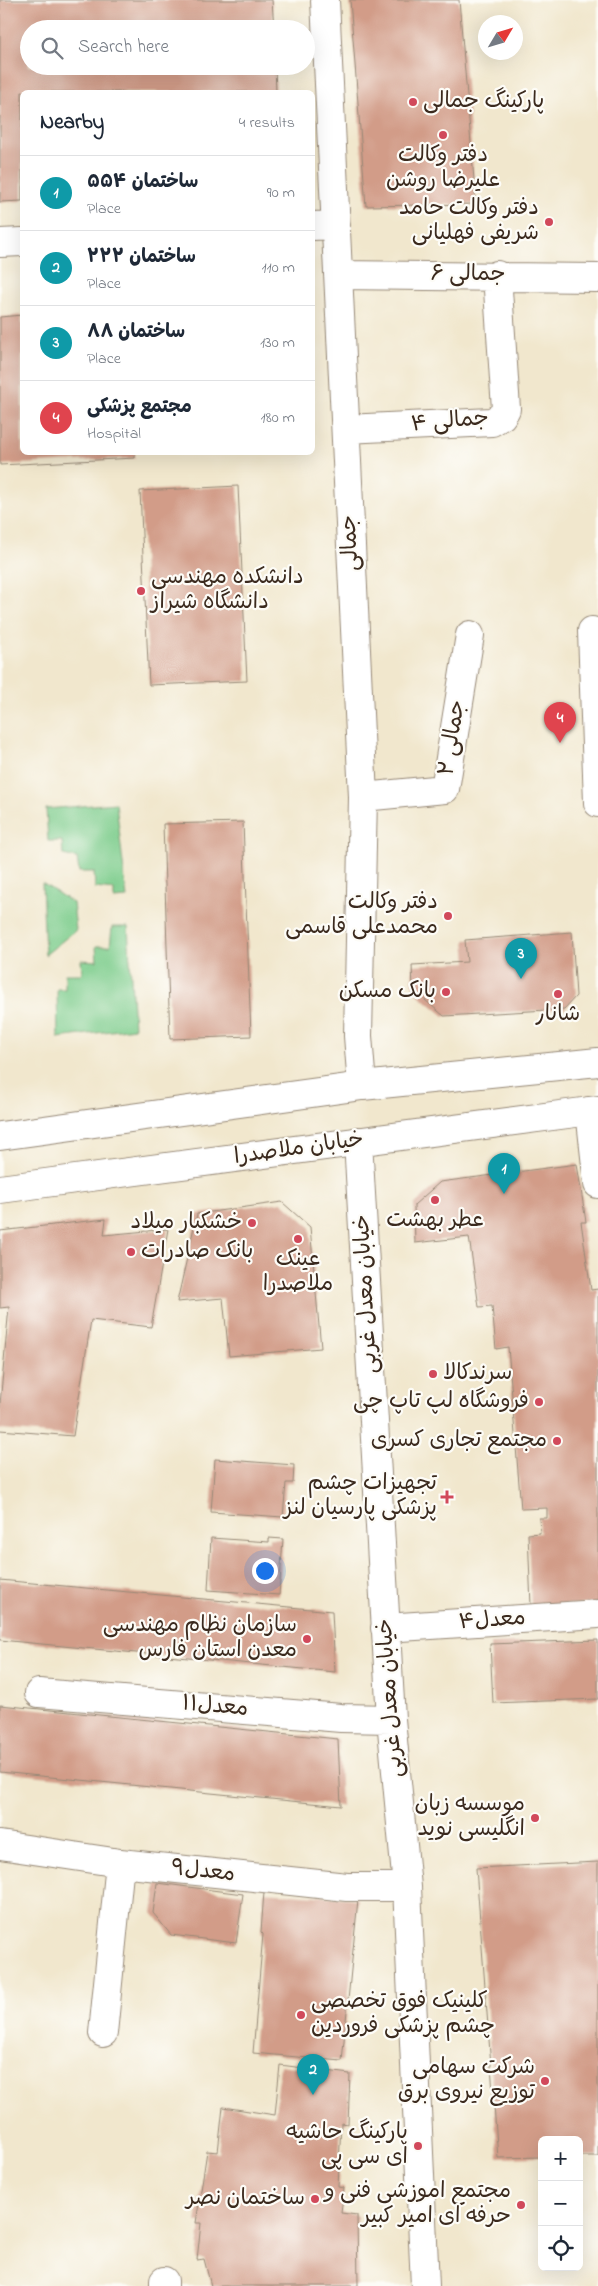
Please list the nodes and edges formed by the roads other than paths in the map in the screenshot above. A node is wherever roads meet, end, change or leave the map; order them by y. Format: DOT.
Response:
graph roads {
  1 [pos="325,0"];
  2 [pos="324,226"];
  3 [pos="20,242"];
  4 [pos="0,243"];
  5 [pos="338,275"];
  6 [pos="496,275"];
  7 [pos="598,278"];
  8 [pos="346,429"];
  9 [pos="592,631"];
  10 [pos="470,635"];
  11 [pos="363,797"];
  12 [pos="598,803"];
  13 [pos="598,1062"];
  14 [pos="362,1086"];
  15 [pos="594,1110"];
  16 [pos="0,1136"];
  17 [pos="358,1141"];
  18 [pos="598,1184"];
  19 [pos="0,1189"];
  20 [pos="598,1614"];
  21 [pos="385,1628"];
  22 [pos="39,1693"];
  23 [pos="391,1719"];
  24 [pos="0,1845"];
  25 [pos="120,1864"];
  26 [pos="407,1887"];
  27 [pos="103,2033"];
  28 [pos="425,2286"];
  1 -- 2 [label="street, جمالی"];
  2 -- 5 [label="street, جمالی"];
  3 -- 4 [label="street"];
  5 -- 6 [label="street, ۶ جمالی"];
  5 -- 8 [label="street, جمالی"];
  6 -- 7 [label="street, ۶ جمالی"];
  6 -- 8 [label="street, ۴ جمالی"];
  8 -- 11 [label="street, جمالی"];
  9 -- 12 [label="street"];
  10 -- 11 [label="street, ۲ جمالی"];
  11 -- 14 [label="street, جمالی"];
  13 -- 14 [label="street"];
  14 -- 16 [label="street"];
  15 -- 17 [label="street, خیابان ملاصدرا"];
  15 -- 18 [label="street"];
  17 -- 19 [label="street, خیابان ملاصدرا"];
  17 -- 21 [label="street, خیابان معدل غربی"];
  20 -- 21 [label="street, معدل۴"];
  21 -- 23 [label="street, خیابان معدل غربی"];
  22 -- 23 [label="street, معدل۱۱"];
  23 -- 26 [label="street, خیابان معدل غربی"];
  24 -- 25 [label="street, معدل۹"];
  25 -- 26 [label="street, معدل۹"];
  25 -- 27 [label="street"];
  26 -- 28 [label="street, خیابان معدل غربی"];
}
